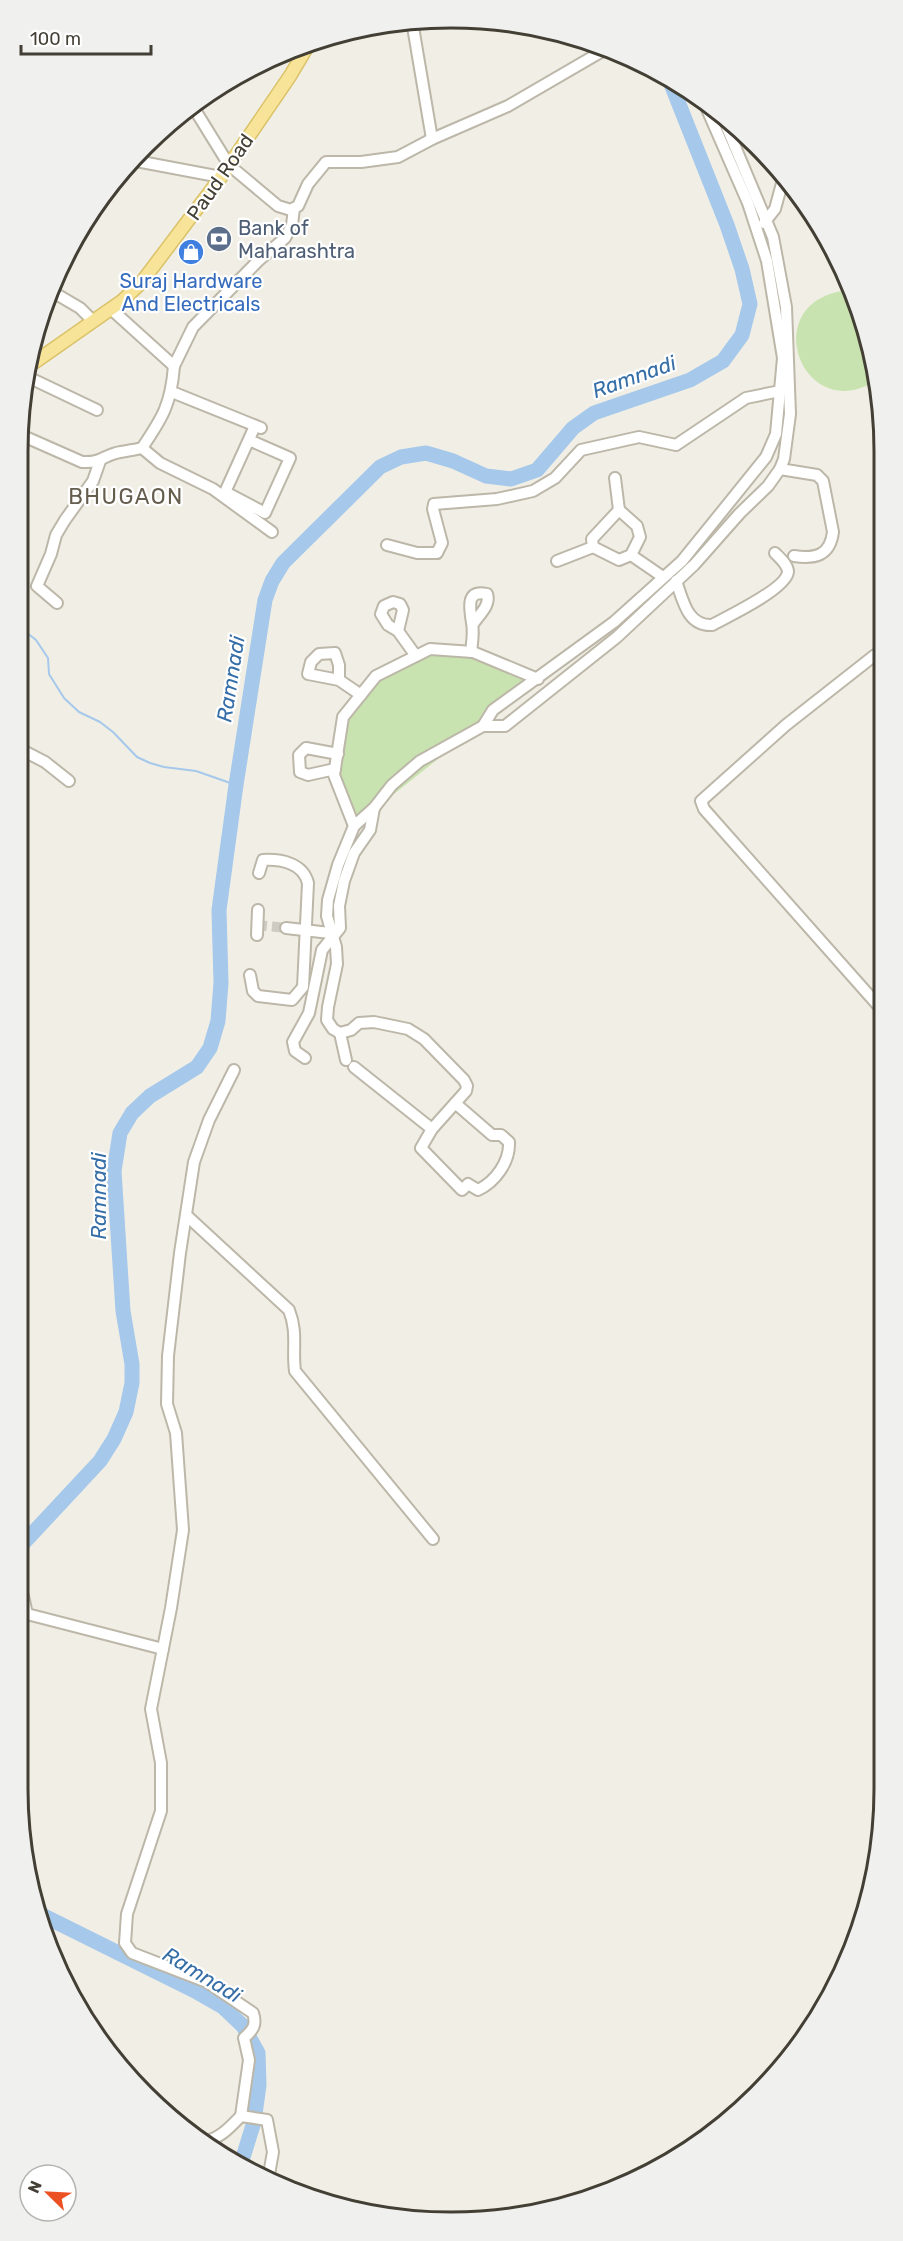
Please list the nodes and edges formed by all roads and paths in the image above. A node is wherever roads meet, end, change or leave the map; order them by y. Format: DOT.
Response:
graph roads {
  1 [pos="414,30"];
  2 [pos="596,55"];
  3 [pos="302,57"];
  4 [pos="197,114"];
  5 [pos="722,126"];
  6 [pos="723,128"];
  7 [pos="432,139"];
  8 [pos="143,162"];
  9 [pos="229,165"];
  10 [pos="221,177"];
  11 [pos="781,187"];
  12 [pos="294,208"];
  13 [pos="767,222"];
  14 [pos="756,227"];
  15 [pos="59,296"];
  16 [pos="111,309"];
  17 [pos="93,321"];
  18 [pos="39,359"];
  19 [pos="174,366"];
  20 [pos="35,380"];
  21 [pos="780,391"];
  22 [pos="172,393"];
  23 [pos="97,410"];
  24 [pos="776,434"];
  25 [pos="788,435"];
  26 [pos="28,438"];
  27 [pos="249,440"];
  28 [pos="142,448"];
  29 [pos="100,461"];
  30 [pos="780,469"];
  31 [pos="615,478"];
  32 [pos="619,510"];
  33 [pos="272,532"];
  34 [pos="387,545"];
  35 [pos="593,548"];
  36 [pos="775,553"];
  37 [pos="631,555"];
  38 [pos="794,556"];
  39 [pos="557,561"];
  40 [pos="663,578"];
  41 [pos="676,581"];
  42 [pos="57,603"];
  43 [pos="472,624"];
  44 [pos="398,631"];
  45 [pos="471,652"];
  46 [pos="416,656"];
  47 [pos="874,656"];
  48 [pos="538,679"];
  49 [pos="339,680"];
  50 [pos="361,694"];
  51 [pos="483,726"];
  52 [pos="28,753"];
  53 [pos="338,754"];
  54 [pos="335,770"];
  55 [pos="69,781"];
  56 [pos="374,808"];
  57 [pos="354,826"];
  58 [pos="259,873"];
  59 [pos="258,910"];
  60 [pos="286,928"];
  61 [pos="306,930"];
  62 [pos="257,935"];
  63 [pos="331,936"];
  64 [pos="250,975"];
  65 [pos="874,1001"];
  66 [pos="340,1034"];
  67 [pos="305,1058"];
  68 [pos="234,1070"];
  69 [pos="455,1103"];
  70 [pos="432,1129"];
  71 [pos="186,1215"];
  72 [pos="433,1539"];
  73 [pos="28,1614"];
  74 [pos="163,1649"];
  75 [pos="245,2116"];
  76 [pos="213,2139"];
  77 [pos="270,2171"];
  1 -- 7 [label="street"];
  2 -- 7 [label="street"];
  3 -- 9 [label="main road, Paud Road"];
  4 -- 9 [label="street"];
  5 -- 14 [label="street"];
  6 -- 13 [label="street"];
  7 -- 12 [label="street"];
  8 -- 10 [label="street"];
  9 -- 10 [label="main road, Paud Road"];
  9 -- 12 [label="street"];
  10 -- 16 [label="main road, Paud Road"];
  11 -- 13 [label="street"];
  12 -- 19 [label="street"];
  13 -- 14 [label="street"];
  13 -- 25 [label="street"];
  14 -- 21 [label="street"];
  15 -- 17 [label="street"];
  16 -- 17 [label="main road, Paud Road"];
  16 -- 19 [label="street"];
  17 -- 18 [label="main road, Paud Road"];
  19 -- 22 [label="street"];
  20 -- 23 [label="street"];
  21 -- 24 [label="street"];
  21 -- 34 [label="street"];
  22 -- 27 [label="street"];
  22 -- 28 [label="street"];
  24 -- 25 [label="street"];
  24 -- 40 [label="street"];
  25 -- 30 [label="street"];
  26 -- 29 [label="street"];
  27 -- 27 [label="street"];
  28 -- 29 [label="street"];
  28 -- 33 [label="street"];
  29 -- 42 [label="street"];
  30 -- 38 [label="street"];
  30 -- 41 [label="street"];
  31 -- 32 [label="street"];
  32 -- 35 [label="street"];
  32 -- 37 [label="street"];
  35 -- 37 [label="street"];
  35 -- 39 [label="street"];
  36 -- 41 [label="street"];
  37 -- 40 [label="street"];
  40 -- 48 [label="street"];
  41 -- 51 [label="street"];
  43 -- 45 [label="street"];
  44 -- 46 [label="street"];
  45 -- 46 [label="street"];
  45 -- 48 [label="street"];
  46 -- 50 [label="street"];
  47 -- 65 [label="street"];
  48 -- 51 [label="street"];
  49 -- 50 [label="street"];
  50 -- 53 [label="street"];
  51 -- 56 [label="street"];
  52 -- 55 [label="street"];
  53 -- 54 [label="street"];
  53 -- 54 [label="street"];
  54 -- 57 [label="street"];
  56 -- 57 [label="street"];
  56 -- 63 [label="street"];
  57 -- 63 [label="street"];
  58 -- 61 [label="street"];
  59 -- 62 [label="street"];
  60 -- 61 [label="street"];
  61 -- 63 [label="street"];
  61 -- 64 [label="street"];
  63 -- 66 [label="street"];
  63 -- 67 [label="street"];
  66 -- 69 [label="street"];
  66 -- 70 [label="street"];
  68 -- 71 [label="street"];
  69 -- 70 [label="street"];
  69 -- 70 [label="street"];
  71 -- 72 [label="street"];
  71 -- 74 [label="street"];
  73 -- 74 [label="street"];
  74 -- 75 [label="street"];
  75 -- 76 [label="street"];
  75 -- 77 [label="street"];
}
